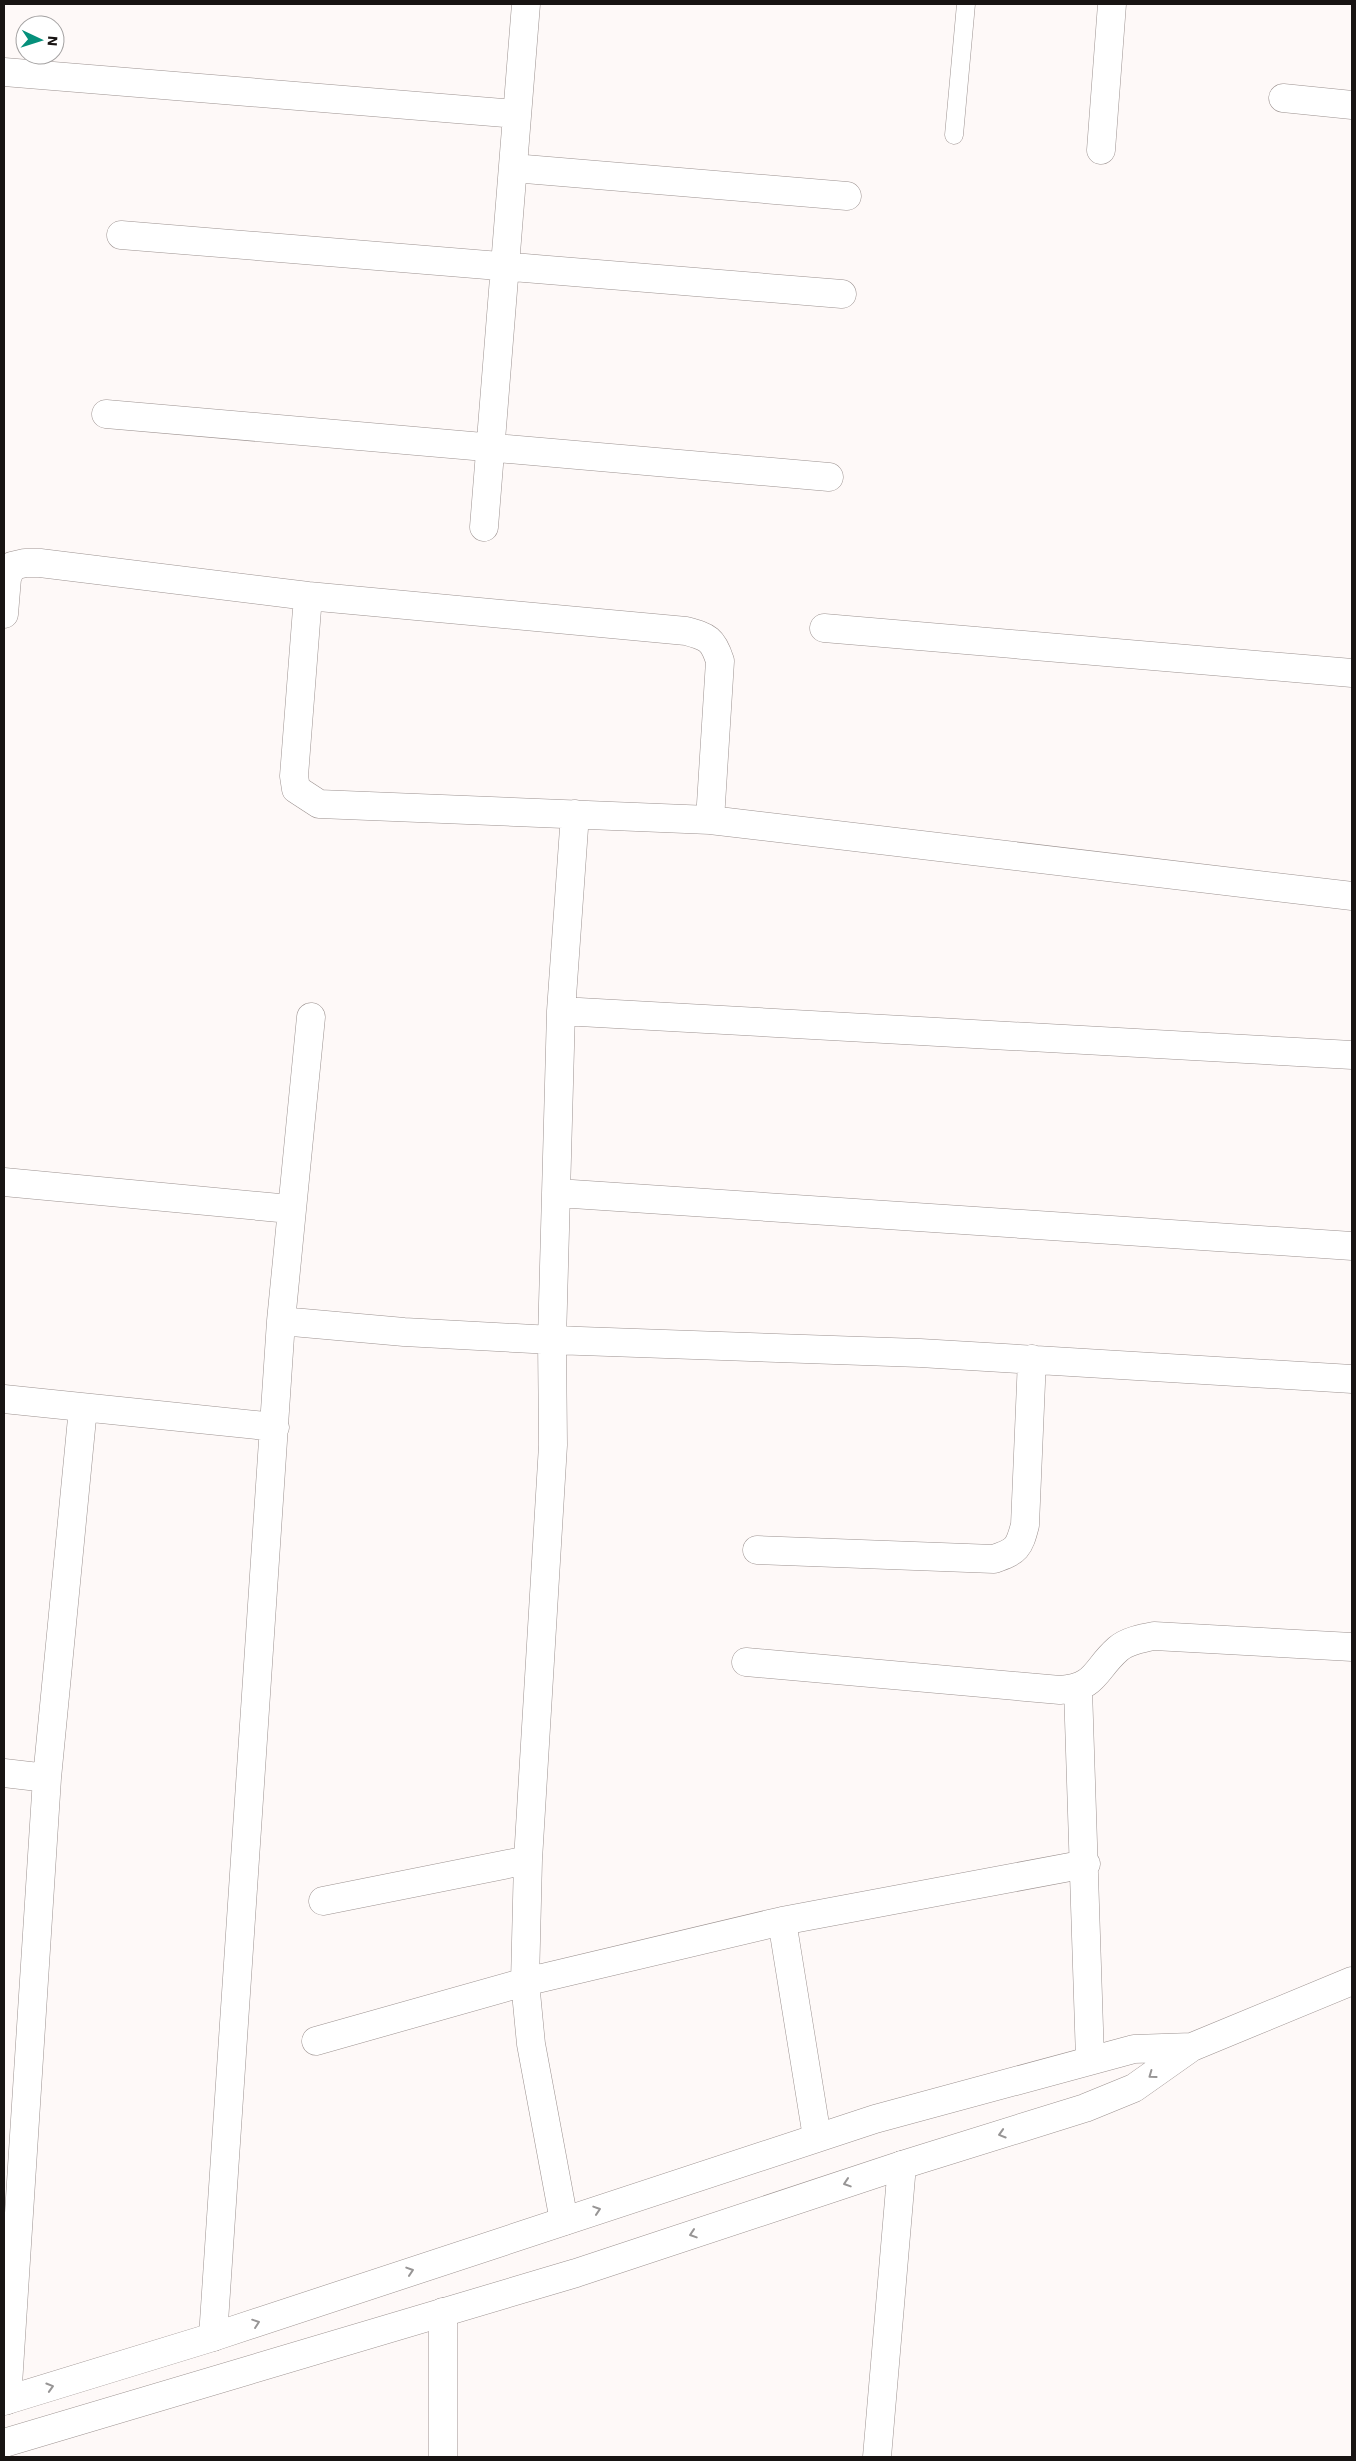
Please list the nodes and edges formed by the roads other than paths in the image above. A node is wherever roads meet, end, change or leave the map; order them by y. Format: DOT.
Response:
graph roads {
  1 [pos="526,4"];
  2 [pos="966,4"];
  3 [pos="1112,4"];
  4 [pos="4,72"];
  5 [pos="1283,98"];
  6 [pos="1352,105"];
  7 [pos="517,114"];
  8 [pos="954,135"];
  9 [pos="1101,150"];
  10 [pos="513,168"];
  11 [pos="847,196"];
  12 [pos="121,236"];
  13 [pos="505,265"];
  14 [pos="842,294"];
  15 [pos="106,414"];
  16 [pos="490,447"];
  17 [pos="829,477"];
  18 [pos="484,527"];
  19 [pos="308,596"];
  20 [pos="4,614"];
  21 [pos="824,628"];
  22 [pos="1352,673"];
  23 [pos="575,814"];
  24 [pos="710,820"];
  25 [pos="1352,896"];
  26 [pos="562,1011"];
  27 [pos="310,1017"];
  28 [pos="1352,1055"];
  29 [pos="4,1182"];
  30 [pos="557,1192"];
  31 [pos="290,1209"];
  32 [pos="1352,1246"];
  33 [pos="281,1321"];
  34 [pos="552,1340"];
  35 [pos="1032,1358"];
  36 [pos="1352,1379"];
  37 [pos="4,1399"];
  38 [pos="84,1408"];
  39 [pos="275,1427"];
  40 [pos="757,1550"];
  41 [pos="1352,1647"];
  42 [pos="746,1662"];
  43 [pos="1078,1689"];
  44 [pos="4,1773"];
  45 [pos="47,1778"];
  46 [pos="528,1860"];
  47 [pos="1086,1864"];
  48 [pos="323,1902"];
  49 [pos="782,1921"];
  50 [pos="1352,1981"];
  51 [pos="525,1982"];
  52 [pos="316,2041"];
  53 [pos="1192,2047"];
  54 [pos="1090,2059"];
  55 [pos="817,2137"];
  56 [pos="902,2165"];
  57 [pos="564,2221"];
  58 [pos="443,2312"];
  59 [pos="213,2337"];
  60 [pos="6,2400"];
  61 [pos="4,2444"];
  62 [pos="442,2457"];
  63 [pos="877,2457"];
  1 -- 7 [label="street"];
  2 -- 8 [label="lane"];
  3 -- 9 [label="street"];
  4 -- 7 [label="street"];
  5 -- 6 [label="street"];
  7 -- 10 [label="street"];
  10 -- 11 [label="street"];
  10 -- 13 [label="street"];
  12 -- 13 [label="street"];
  13 -- 14 [label="street"];
  13 -- 16 [label="street"];
  15 -- 16 [label="street"];
  16 -- 17 [label="street"];
  16 -- 18 [label="street"];
  19 -- 20 [label="street"];
  19 -- 23 [label="street"];
  19 -- 24 [label="street"];
  21 -- 22 [label="street"];
  23 -- 24 [label="street"];
  23 -- 26 [label="street"];
  24 -- 25 [label="street"];
  26 -- 28 [label="street"];
  26 -- 30 [label="street"];
  27 -- 31 [label="street"];
  29 -- 31 [label="street"];
  30 -- 32 [label="street"];
  30 -- 34 [label="street"];
  31 -- 33 [label="street"];
  33 -- 34 [label="street"];
  33 -- 39 [label="street"];
  34 -- 35 [label="street"];
  34 -- 46 [label="street"];
  35 -- 36 [label="street"];
  35 -- 40 [label="street"];
  37 -- 38 [label="street"];
  38 -- 39 [label="street"];
  38 -- 45 [label="street"];
  39 -- 59 [label="street"];
  41 -- 43 [label="street"];
  42 -- 43 [label="street"];
  43 -- 47 [label="street"];
  44 -- 45 [label="street"];
  45 -- 60 [label="street"];
  46 -- 48 [label="street"];
  46 -- 51 [label="street"];
  47 -- 49 [label="street"];
  47 -- 54 [label="street"];
  49 -- 51 [label="street"];
  49 -- 55 [label="street"];
  50 -- 53 [label="street"];
  51 -- 52 [label="street"];
  51 -- 57 [label="street"];
  53 -- 54 [label="street"];
  53 -- 56 [label="street, one-way"];
  54 -- 55 [label="street"];
  57 -- 55 [label="street, one-way"];
  56 -- 58 [label="street, one-way"];
  56 -- 63 [label="street"];
  59 -- 57 [label="street, one-way"];
  58 -- 61 [label="street"];
  58 -- 62 [label="street"];
  60 -- 59 [label="street, one-way"];
}
